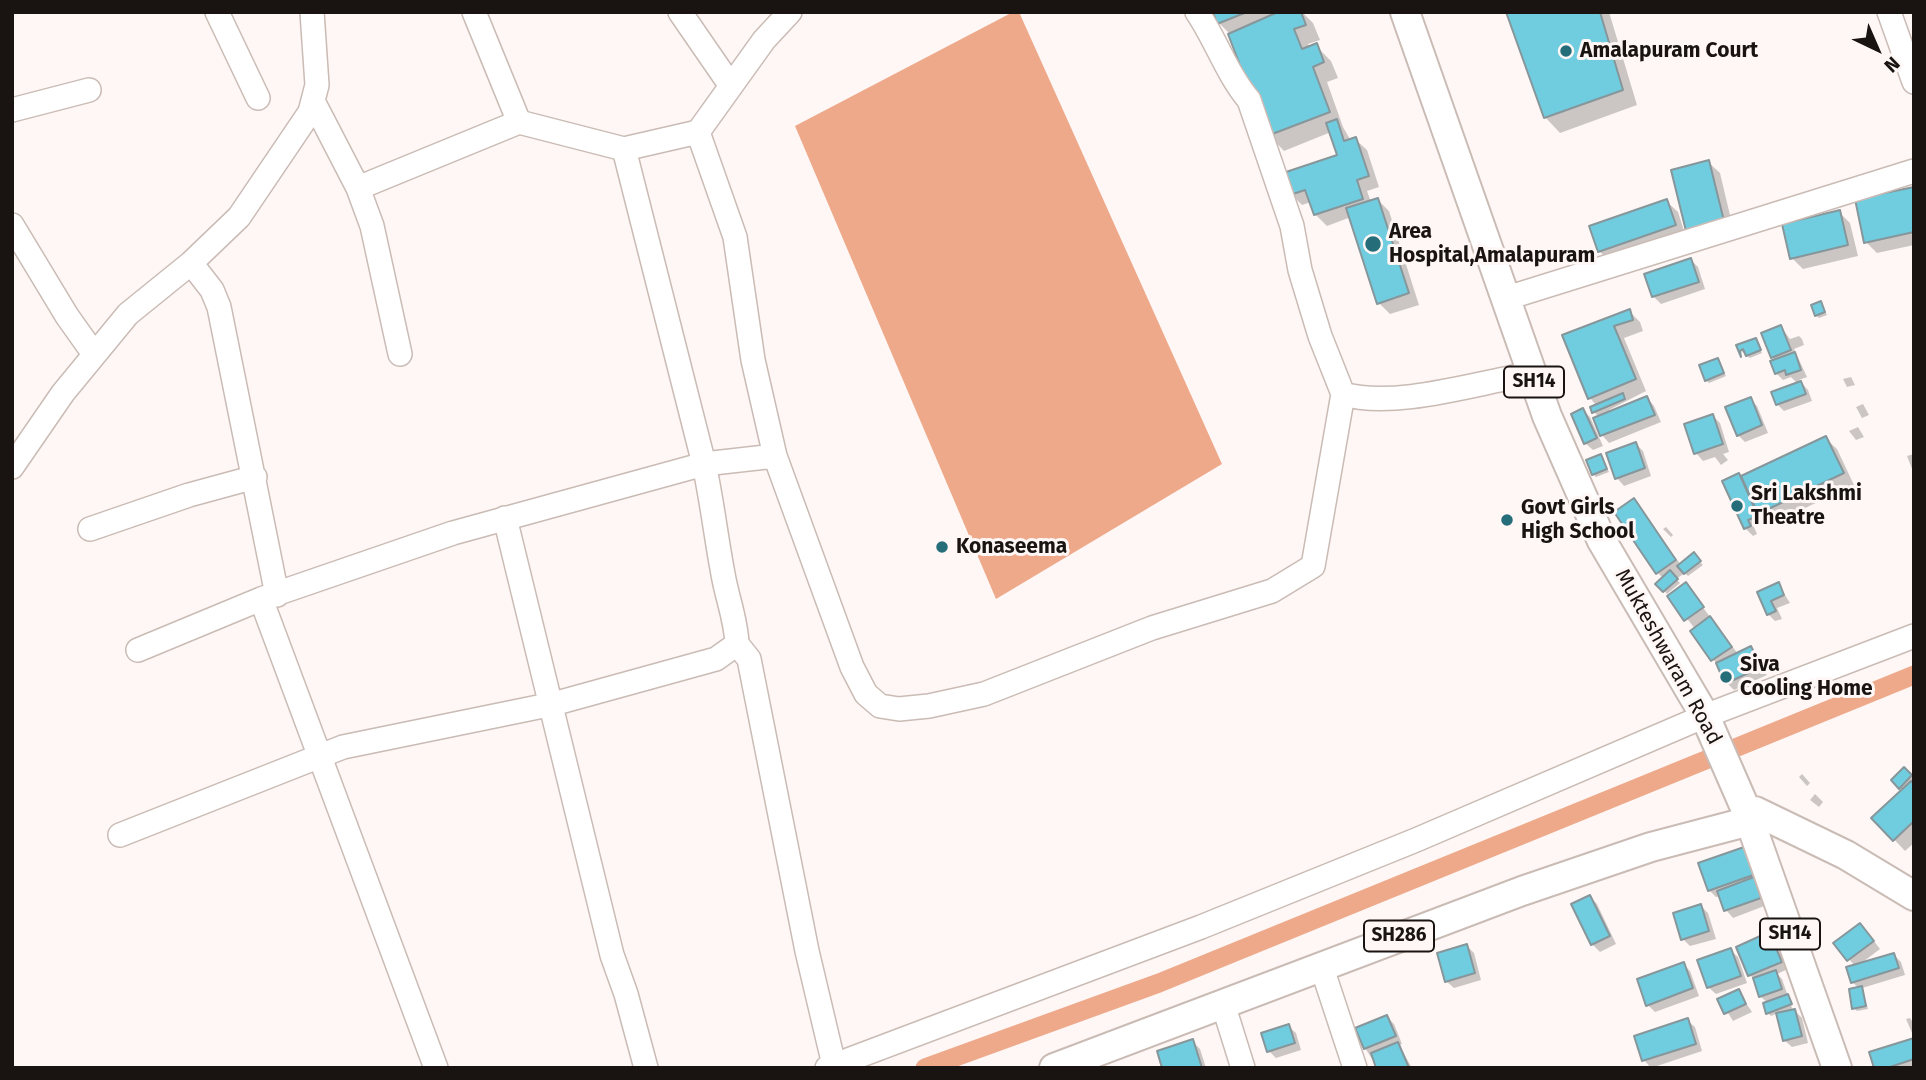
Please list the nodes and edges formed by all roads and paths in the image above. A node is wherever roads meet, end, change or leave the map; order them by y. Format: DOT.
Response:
graph roads {
  1 [pos="217,12"];
  2 [pos="312,12"];
  3 [pos="474,12"];
  4 [pos="680,12"];
  5 [pos="790,12"];
  6 [pos="1197,12"];
  7 [pos="1405,12"];
  8 [pos="1889,12"];
  9 [pos="1914,82"];
  10 [pos="731,86"];
  11 [pos="89,90"];
  12 [pos="258,98"];
  13 [pos="313,101"];
  14 [pos="12,110"];
  15 [pos="519,122"];
  16 [pos="698,132"];
  17 [pos="624,149"];
  18 [pos="1914,171"];
  19 [pos="358,188"];
  20 [pos="12,225"];
  21 [pos="191,264"];
  22 [pos="1504,299"];
  23 [pos="94,354"];
  24 [pos="400,354"];
  25 [pos="1531,374"];
  26 [pos="1343,394"];
  27 [pos="775,456"];
  28 [pos="704,464"];
  29 [pos="12,465"];
  30 [pos="255,477"];
  31 [pos="505,518"];
  32 [pos="90,529"];
  33 [pos="269,597"];
  34 [pos="1914,636"];
  35 [pos="737,644"];
  36 [pos="138,650"];
  37 [pos="553,704"];
  38 [pos="1708,724"];
  39 [pos="321,755"];
  40 [pos="1746,812"];
  41 [pos="120,835"];
  42 [pos="1914,896"];
  43 [pos="1321,965"];
  44 [pos="1223,1004"];
  45 [pos="831,1067"];
  46 [pos="436,1068"];
  47 [pos="646,1068"];
  48 [pos="1054,1068"];
  49 [pos="1243,1068"];
  50 [pos="1355,1068"];
  51 [pos="1837,1068"];
  1 -- 12 [label="street"];
  2 -- 13 [label="street"];
  3 -- 15 [label="street"];
  4 -- 10 [label="street"];
  5 -- 10 [label="street"];
  6 -- 26 [label="street"];
  7 -- 22 [label="main road, Mukteshwaram Road / SH14"];
  8 -- 9 [label="street"];
  10 -- 16 [label="street"];
  11 -- 14 [label="street"];
  13 -- 19 [label="street"];
  13 -- 21 [label="street"];
  15 -- 17 [label="street"];
  15 -- 19 [label="street"];
  16 -- 17 [label="street"];
  16 -- 27 [label="street"];
  17 -- 28 [label="street"];
  18 -- 22 [label="street"];
  19 -- 24 [label="street"];
  20 -- 23 [label="street"];
  21 -- 23 [label="street"];
  21 -- 30 [label="street"];
  22 -- 25 [label="main road, Mukteshwaram Road / SH14"];
  23 -- 29 [label="street"];
  25 -- 26 [label="street"];
  25 -- 38 [label="main road, Mukteshwaram Road / SH14"];
  26 -- 27 [label="street"];
  27 -- 28 [label="street"];
  28 -- 31 [label="street"];
  28 -- 35 [label="street"];
  30 -- 32 [label="street"];
  30 -- 33 [label="street"];
  31 -- 33 [label="street"];
  31 -- 37 [label="street"];
  33 -- 36 [label="street"];
  33 -- 39 [label="street"];
  34 -- 38 [label="street"];
  35 -- 37 [label="street"];
  35 -- 45 [label="street"];
  37 -- 39 [label="street"];
  37 -- 47 [label="street"];
  38 -- 40 [label="main road, Mukteshwaram Road / SH14"];
  38 -- 45 [label="street"];
  39 -- 41 [label="street"];
  39 -- 46 [label="street"];
  40 -- 42 [label="main road"];
  40 -- 43 [label="main road, SH286"];
  40 -- 51 [label="main road, Mukteshwaram Road / SH14"];
  43 -- 44 [label="main road, SH286"];
  43 -- 50 [label="street"];
  44 -- 48 [label="main road, SH286"];
  44 -- 49 [label="street"];
}
